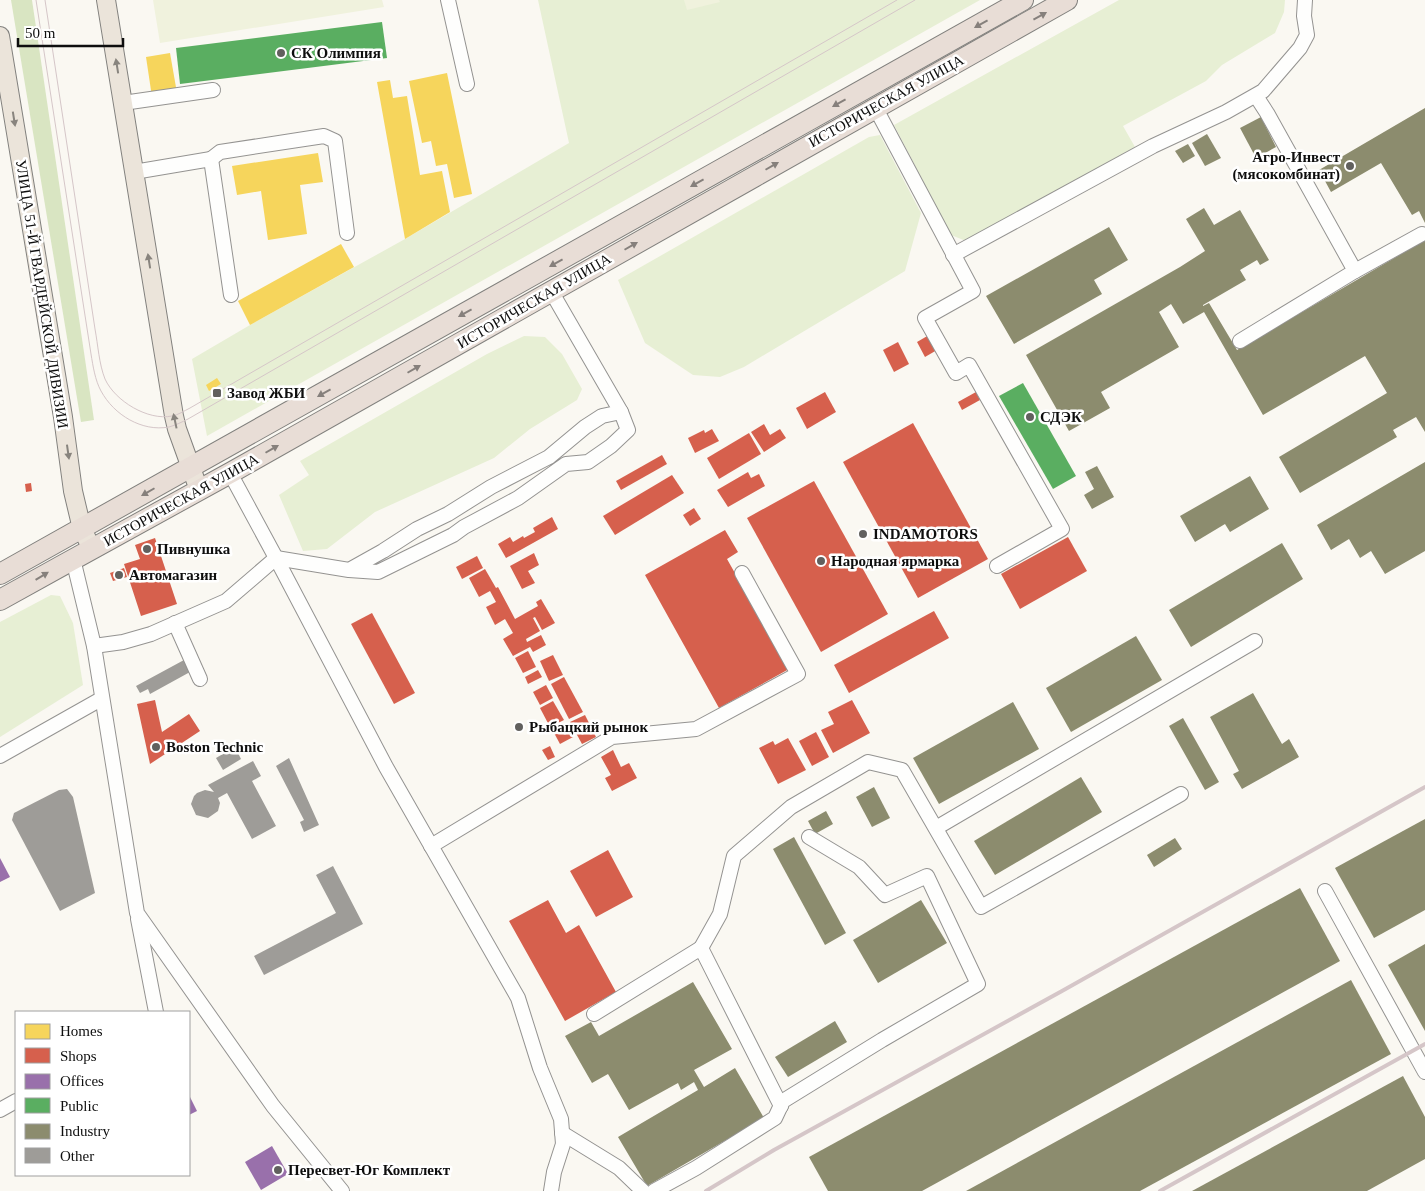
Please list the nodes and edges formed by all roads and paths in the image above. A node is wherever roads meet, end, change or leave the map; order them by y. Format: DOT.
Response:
graph roads {
  1 [pos="106,0"];
  2 [pos="448,0"];
  3 [pos="1023,0"];
  4 [pos="1067,0"];
  5 [pos="1305,0"];
  6 [pos="0,36"];
  7 [pos="467,84"];
  8 [pos="4,87"];
  9 [pos="213,90"];
  10 [pos="1256,96"];
  11 [pos="123,103"];
  12 [pos="875,107"];
  13 [pos="211,159"];
  14 [pos="134,172"];
  15 [pos="347,233"];
  16 [pos="1422,234"];
  17 [pos="953,255"];
  18 [pos="1355,272"];
  19 [pos="551,291"];
  20 [pos="231,295"];
  21 [pos="1240,341"];
  22 [pos="621,412"];
  23 [pos="190,468"];
  24 [pos="230,473"];
  25 [pos="199,490"];
  26 [pos="448,514"];
  27 [pos="464,527"];
  28 [pos="82,529"];
  29 [pos="92,549"];
  30 [pos="276,558"];
  31 [pos="72,559"];
  32 [pos="997,566"];
  33 [pos="349,570"];
  34 [pos="742,573"];
  35 [pos="0,574"];
  36 [pos="0,600"];
  37 [pos="175,624"];
  38 [pos="1255,641"];
  39 [pos="94,646"];
  40 [pos="200,679"];
  41 [pos="102,698"];
  42 [pos="0,756"];
  43 [pos="1181,794"];
  44 [pos="936,828"];
  45 [pos="809,837"];
  46 [pos="431,846"];
  47 [pos="1325,891"];
  48 [pos="137,914"];
  49 [pos="700,948"];
  50 [pos="156,1011"];
  51 [pos="594,1014"];
  52 [pos="1425,1072"];
  53 [pos="15,1102"];
  54 [pos="781,1106"];
  55 [pos="0,1110"];
  56 [pos="562,1133"];
  57 [pos="342,1191"];
  58 [pos="551,1191"];
  59 [pos="643,1191"];
  60 [pos="654,1191"];
  11 -- 1 [label="main road, one-way"];
  2 -- 7 [label="street"];
  3 -- 23 [label="highway, ИСТОРИЧЕСКАЯ УЛИЦА, one-way"];
  12 -- 4 [label="highway, ИСТОРИЧЕСКАЯ УЛИЦА, one-way"];
  5 -- 10 [label="street"];
  6 -- 8 [label="main road, УЛИЦА 51-Й ГВАРДЕЙСКОЙ ДИВИЗИИ"];
  8 -- 28 [label="main road, УЛИЦА 51-Й ГВАРДЕЙСКОЙ ДИВИЗИИ, one-way"];
  9 -- 11 [label="street"];
  10 -- 17 [label="street"];
  10 -- 18 [label="street"];
  11 -- 14 [label="main road"];
  12 -- 17 [label="street"];
  19 -- 12 [label="highway, ИСТОРИЧЕСКАЯ УЛИЦА, one-way"];
  13 -- 14 [label="street"];
  13 -- 15 [label="street"];
  13 -- 20 [label="street"];
  23 -- 14 [label="main road, one-way"];
  16 -- 18 [label="street"];
  17 -- 32 [label="street"];
  18 -- 21 [label="street"];
  19 -- 22 [label="street"];
  24 -- 19 [label="highway, ИСТОРИЧЕСКАЯ УЛИЦА, one-way"];
  22 -- 26 [label="street"];
  22 -- 27 [label="street"];
  23 -- 25 [label="main road"];
  23 -- 28 [label="highway, ИСТОРИЧЕСКАЯ УЛИЦА, one-way"];
  24 -- 25 [label="highway, ИСТОРИЧЕСКАЯ УЛИЦА"];
  24 -- 30 [label="street"];
  25 -- 29 [label="highway, ИСТОРИЧЕСКАЯ УЛИЦА"];
  26 -- 27 [label="street"];
  26 -- 33 [label="street"];
  27 -- 33 [label="street"];
  28 -- 29 [label="main road, УЛИЦА 51-Й ГВАРДЕЙСКОЙ ДИВИЗИИ"];
  28 -- 35 [label="highway, ИСТОРИЧЕСКАЯ УЛИЦА"];
  29 -- 31 [label="highway, ИСТОРИЧЕСКАЯ УЛИЦА"];
  30 -- 33 [label="street"];
  30 -- 37 [label="street"];
  30 -- 46 [label="street"];
  36 -- 31 [label="highway, ИСТОРИЧЕСКАЯ УЛИЦА, one-way"];
  31 -- 39 [label="street"];
  34 -- 46 [label="street"];
  37 -- 39 [label="street"];
  37 -- 40 [label="street"];
  38 -- 44 [label="street"];
  39 -- 41 [label="street"];
  41 -- 42 [label="street"];
  41 -- 48 [label="street"];
  43 -- 44 [label="street"];
  44 -- 49 [label="street"];
  45 -- 54 [label="street"];
  46 -- 56 [label="street"];
  47 -- 52 [label="street"];
  48 -- 50 [label="street"];
  48 -- 57 [label="street"];
  49 -- 51 [label="street"];
  49 -- 54 [label="street"];
  53 -- 55 [label="street"];
  54 -- 60 [label="street"];
  56 -- 58 [label="street"];
  56 -- 59 [label="street"];
}
